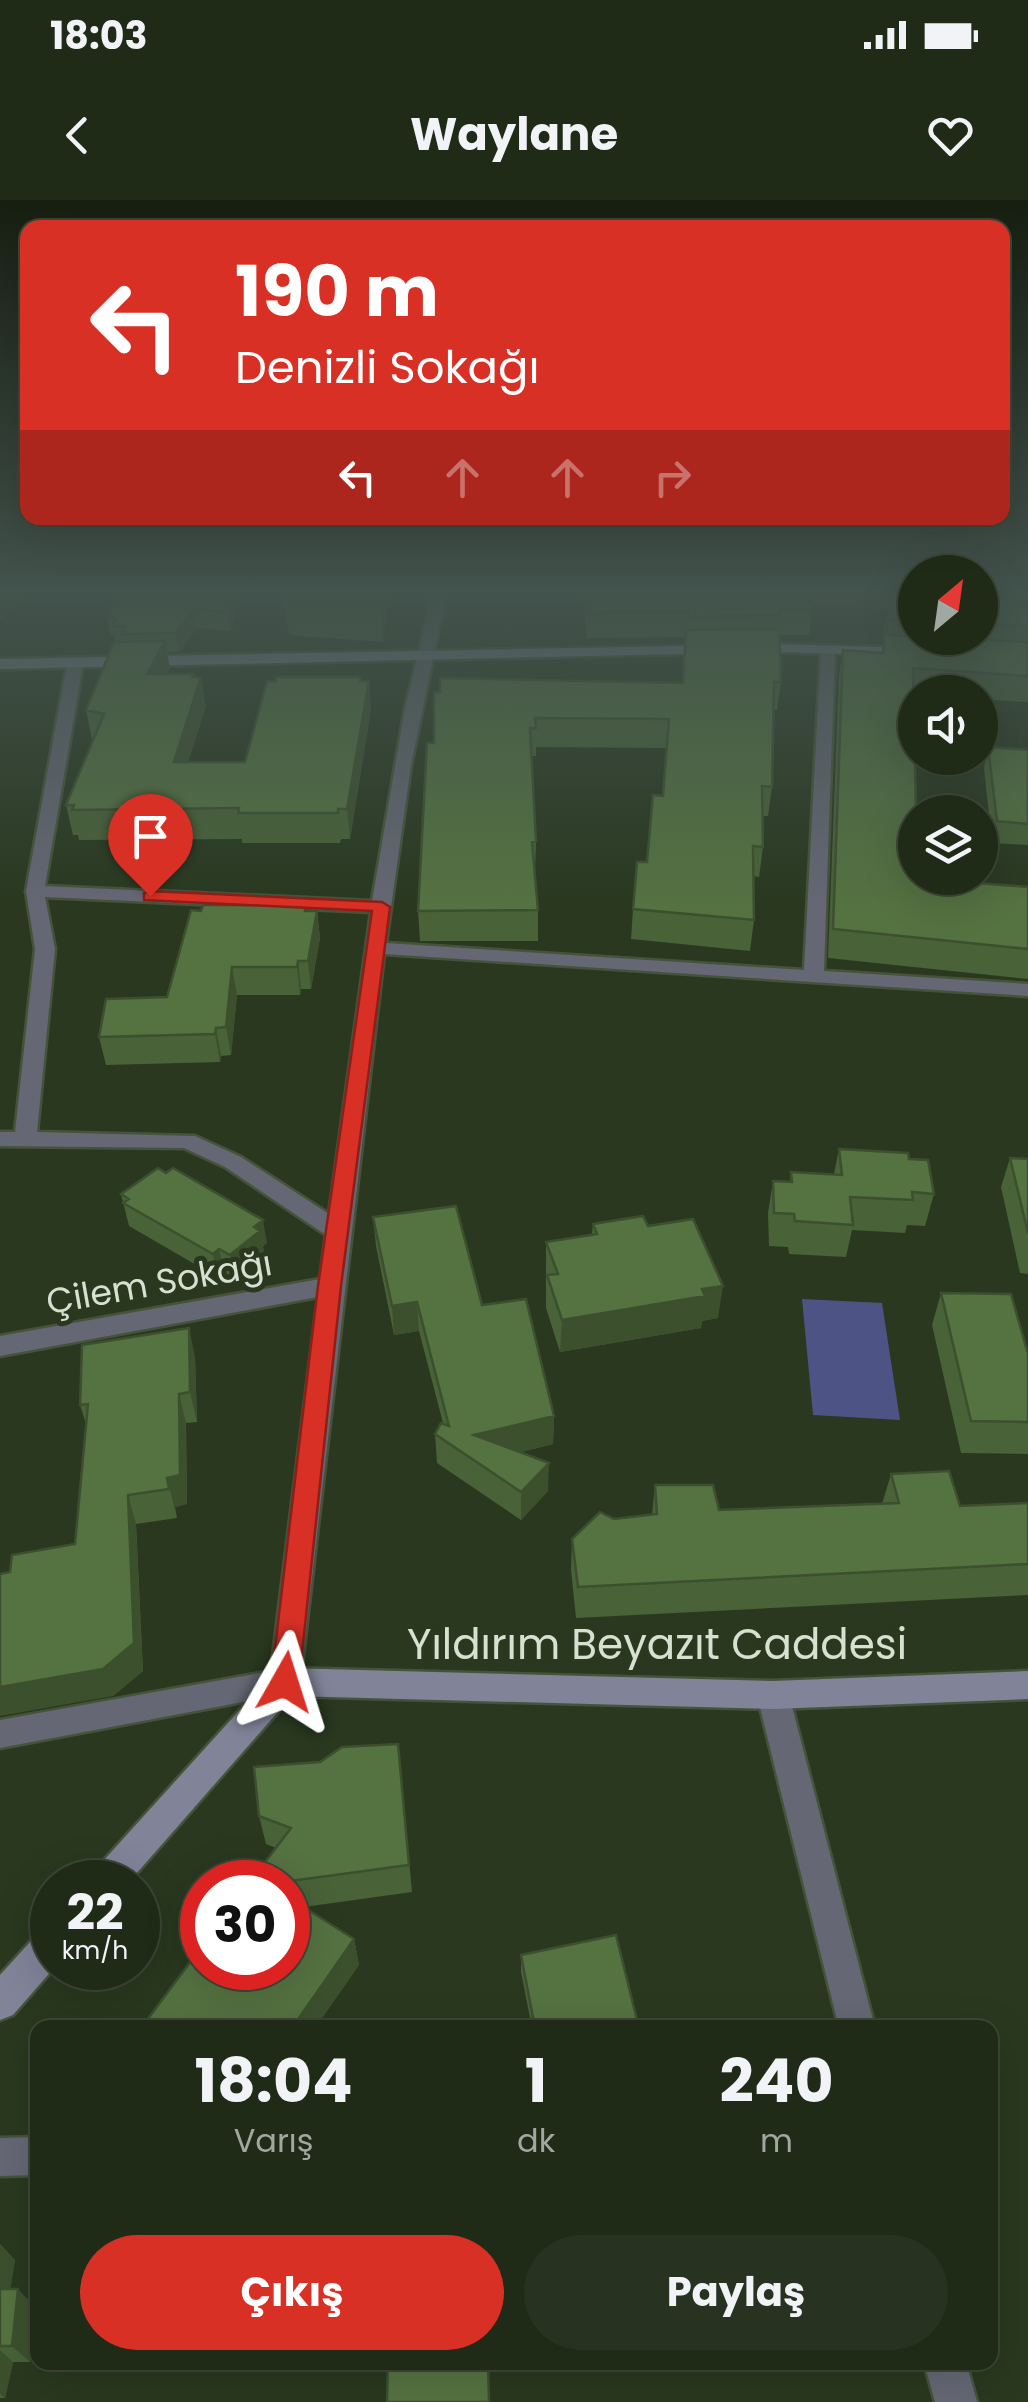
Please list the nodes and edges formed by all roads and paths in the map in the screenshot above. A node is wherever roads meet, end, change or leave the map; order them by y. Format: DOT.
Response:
graph roads {
  1 [pos="69,699"];
  2 [pos="416,699"];
  3 [pos="826,699"];
  4 [pos="35,891"];
  5 [pos="382,907"];
  6 [pos="376,948"];
  7 [pos="814,976"];
  8 [pos="1028,990"];
  9 [pos="0,1139"];
  10 [pos="25,1140"];
  11 [pos="338,1231"];
  12 [pos="330,1286"];
  13 [pos="0,1346"];
  14 [pos="285,1682"];
  15 [pos="1028,1685"];
  16 [pos="773,1694"];
  17 [pos="0,1734"];
  18 [pos="126,1860"];
  19 [pos="30,1969"];
  20 [pos="0,2002"];
  21 [pos="855,2020"];
  22 [pos="30,2156"];
  23 [pos="0,2157"];
  24 [pos="947,2370"];
  25 [pos="956,2402"];
  1 -- 4 [label="street"];
  2 -- 5 [label="street"];
  3 -- 7 [label="street"];
  4 -- 5 [label="street"];
  4 -- 10 [label="street"];
  5 -- 6 [label="street"];
  6 -- 7 [label="street"];
  6 -- 11 [label="street"];
  7 -- 8 [label="street"];
  9 -- 10 [label="street"];
  10 -- 11 [label="street"];
  11 -- 12 [label="street"];
  12 -- 13 [label="street, Çilem Sokağı"];
  12 -- 14 [label="street"];
  14 -- 16 [label="main road, Yıldırım Beyazıt Caddesi"];
  14 -- 17 [label="street"];
  14 -- 18 [label="main road"];
  15 -- 16 [label="main road, Yıldırım Beyazıt Caddesi"];
  16 -- 21 [label="street"];
  19 -- 20 [label="main road"];
  22 -- 23 [label="street"];
  24 -- 25 [label="street"];
}
